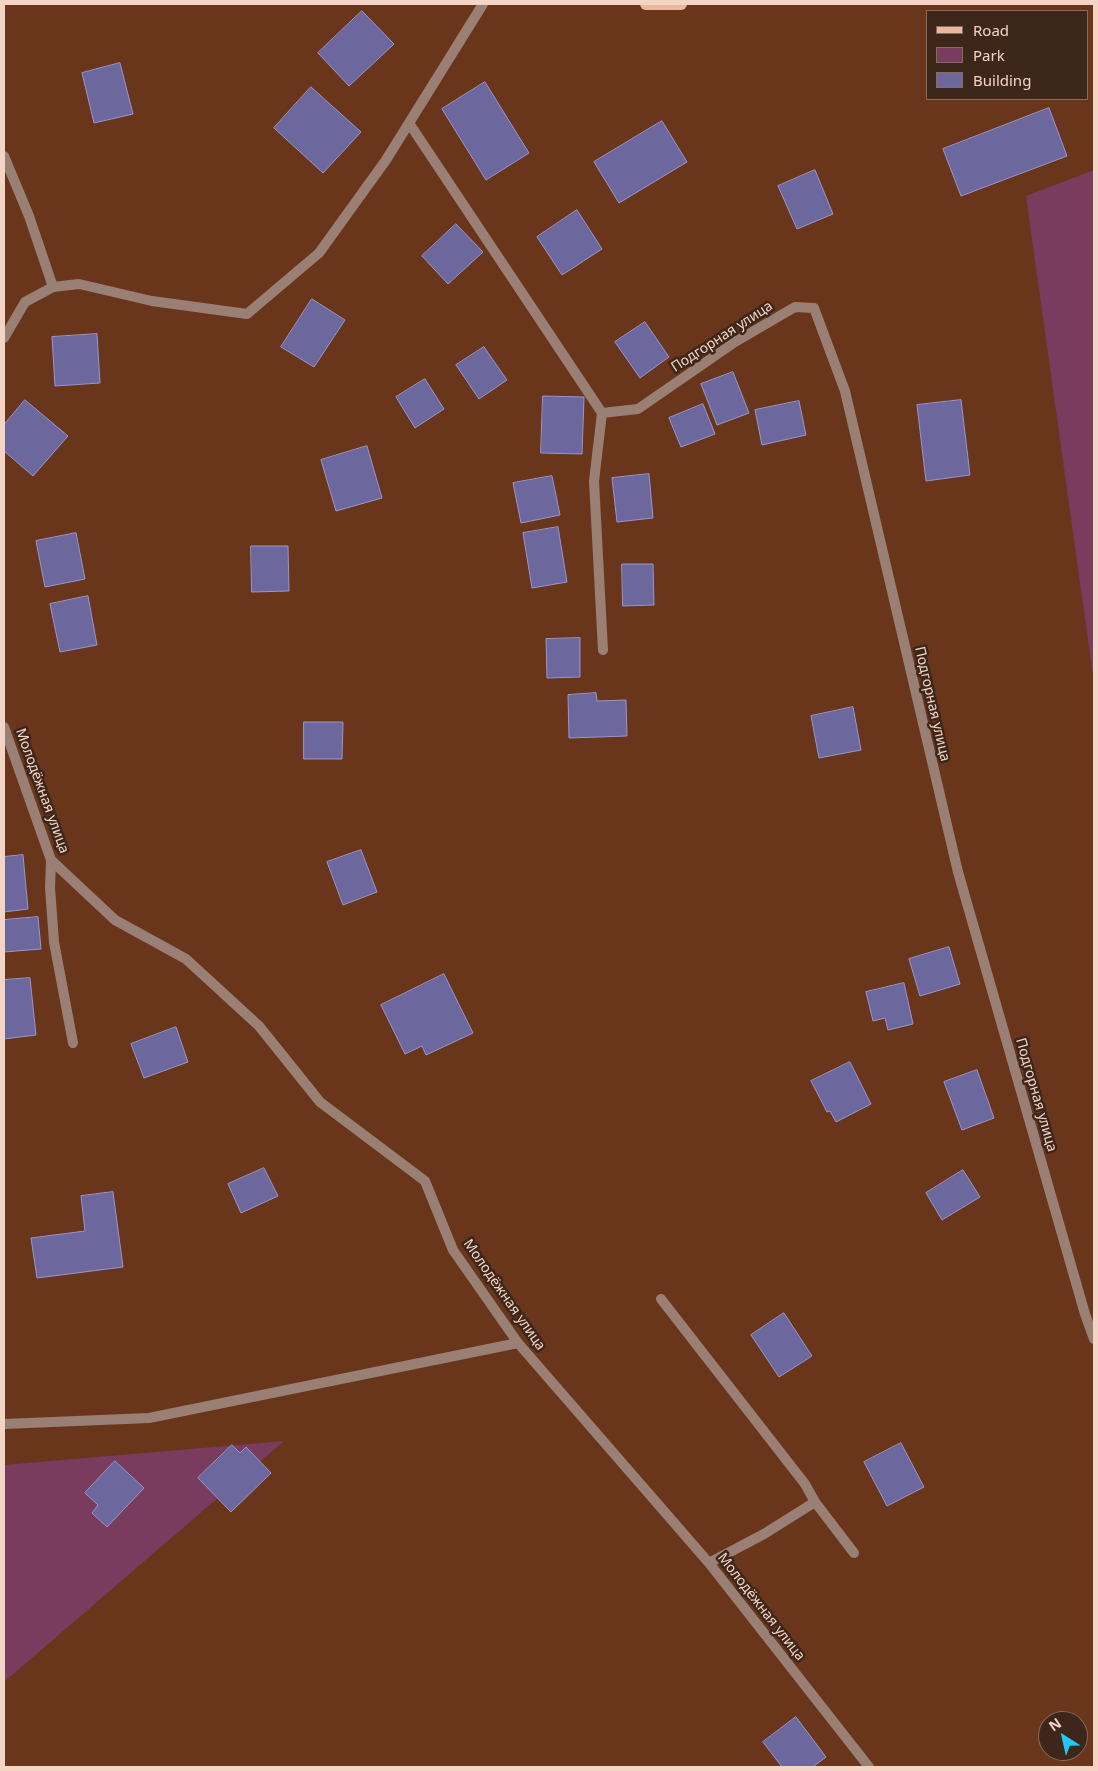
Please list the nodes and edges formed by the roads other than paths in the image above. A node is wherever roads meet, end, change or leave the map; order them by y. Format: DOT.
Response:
graph roads {
  1 [pos="483,4"];
  2 [pos="646,4"];
  3 [pos="682,4"];
  4 [pos="409,123"];
  5 [pos="4,156"];
  6 [pos="52,287"];
  7 [pos="4,338"];
  8 [pos="602,413"];
  9 [pos="603,650"];
  10 [pos="4,728"];
  11 [pos="51,860"];
  12 [pos="73,1043"];
  13 [pos="661,1299"];
  14 [pos="1094,1339"];
  15 [pos="518,1343"];
  16 [pos="4,1424"];
  17 [pos="815,1502"];
  18 [pos="854,1553"];
  19 [pos="709,1563"];
  20 [pos="870,1767"];
  1 -- 4 [label="street"];
  2 -- 3 [label="main road"];
  4 -- 6 [label="street"];
  4 -- 8 [label="street"];
  5 -- 6 [label="street"];
  6 -- 7 [label="street"];
  8 -- 9 [label="street"];
  8 -- 14 [label="street, Подгорная улица"];
  10 -- 11 [label="street, Молодёжная улица"];
  11 -- 12 [label="street"];
  11 -- 15 [label="street, Молодёжная улица"];
  13 -- 17 [label="street"];
  15 -- 16 [label="street"];
  15 -- 19 [label="street, Молодёжная улица"];
  17 -- 18 [label="street"];
  17 -- 19 [label="street"];
  19 -- 20 [label="street, Молодёжная улица"];
}
